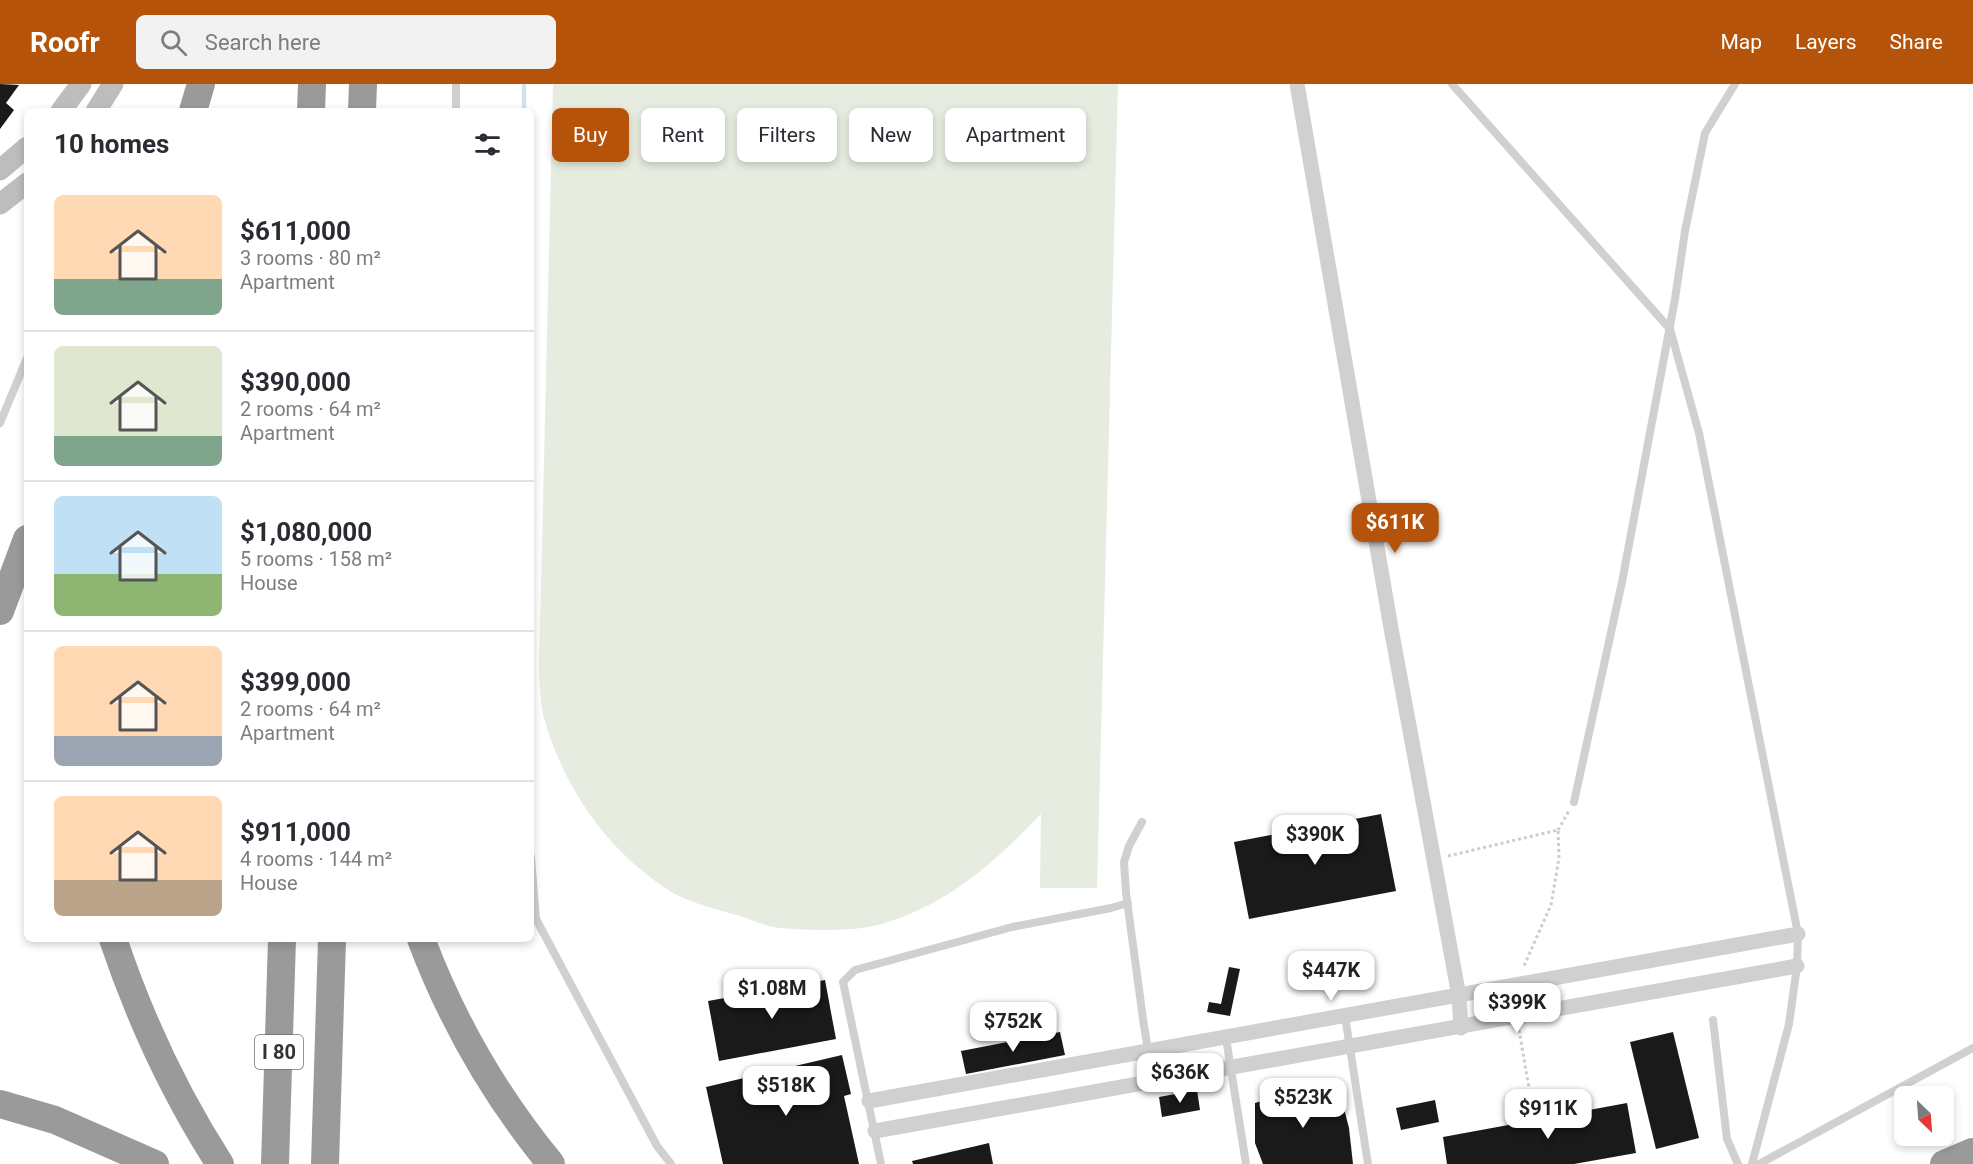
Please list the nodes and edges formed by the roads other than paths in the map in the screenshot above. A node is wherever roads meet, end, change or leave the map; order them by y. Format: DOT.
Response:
graph roads {
  1 [pos="81,84"];
  2 [pos="312,84"];
  3 [pos="363,84"];
  4 [pos="456,84"];
  5 [pos="1297,84"];
  6 [pos="1452,84"];
  7 [pos="1735,84"];
  8 [pos="63,108"];
  9 [pos="311,108"];
  10 [pos="363,108"];
  11 [pos="456,108"];
  12 [pos="24,150"];
  13 [pos="0,170"];
  14 [pos="24,185"];
  15 [pos="0,204"];
  16 [pos="1670,329"];
  17 [pos="24,365"];
  18 [pos="0,423"];
  19 [pos="24,547"];
  20 [pos="0,611"];
  21 [pos="1574,801"];
  22 [pos="1142,822"];
  23 [pos="534,894"];
  24 [pos="1128,903"];
  25 [pos="1798,934"];
  26 [pos="114,942"];
  27 [pos="282,942"];
  28 [pos="332,942"];
  29 [pos="422,942"];
  30 [pos="1797,966"];
  31 [pos="1459,996"];
  32 [pos="1345,1016"];
  33 [pos="1713,1020"];
  34 [pos="1461,1028"];
  35 [pos="1226,1038"];
  36 [pos="1350,1047"];
  37 [pos="1973,1048"];
  38 [pos="1149,1051"];
  39 [pos="1231,1068"];
  40 [pos="1153,1082"];
  41 [pos="869,1101"];
  42 [pos="0,1104"];
  43 [pos="875,1131"];
  44 [pos="1973,1152"];
  45 [pos="155,1164"];
  46 [pos="220,1164"];
  47 [pos="275,1164"];
  48 [pos="326,1164"];
  49 [pos="551,1164"];
  50 [pos="671,1164"];
  51 [pos="881,1164"];
  52 [pos="1246,1164"];
  53 [pos="1368,1164"];
  54 [pos="1738,1164"];
  55 [pos="1752,1164"];
  56 [pos="1759,1164"];
  57 [pos="1946,1164"];
  1 -- 8 [label="main road"];
  2 -- 9 [label="highway"];
  3 -- 10 [label="highway"];
  4 -- 11 [label="lane"];
  5 -- 31 [label="street"];
  6 -- 16 [label="lane"];
  7 -- 16 [label="lane"];
  12 -- 13 [label="main road"];
  14 -- 15 [label="main road"];
  16 -- 21 [label="lane"];
  16 -- 25 [label="lane"];
  17 -- 18 [label="lane"];
  19 -- 20 [label="highway"];
  22 -- 24 [label="lane"];
  23 -- 50 [label="lane"];
  24 -- 38 [label="lane"];
  24 -- 41 [label="lane"];
  25 -- 30 [label="lane"];
  25 -- 31 [label="street"];
  26 -- 46 [label="highway"];
  27 -- 47 [label="highway, I 80"];
  28 -- 48 [label="highway, I 80"];
  29 -- 49 [label="highway"];
  30 -- 34 [label="street"];
  30 -- 55 [label="lane"];
  31 -- 32 [label="street"];
  31 -- 34 [label="street"];
  32 -- 35 [label="street"];
  32 -- 36 [label="lane"];
  33 -- 54 [label="lane"];
  34 -- 36 [label="street"];
  35 -- 38 [label="street"];
  35 -- 39 [label="lane"];
  36 -- 39 [label="street"];
  36 -- 53 [label="lane"];
  37 -- 56 [label="lane"];
  38 -- 40 [label="lane"];
  38 -- 41 [label="street"];
  39 -- 40 [label="street"];
  39 -- 52 [label="lane"];
  40 -- 43 [label="street"];
  41 -- 43 [label="lane"];
  42 -- 45 [label="highway"];
  43 -- 51 [label="lane"];
  44 -- 57 [label="highway"];
}
